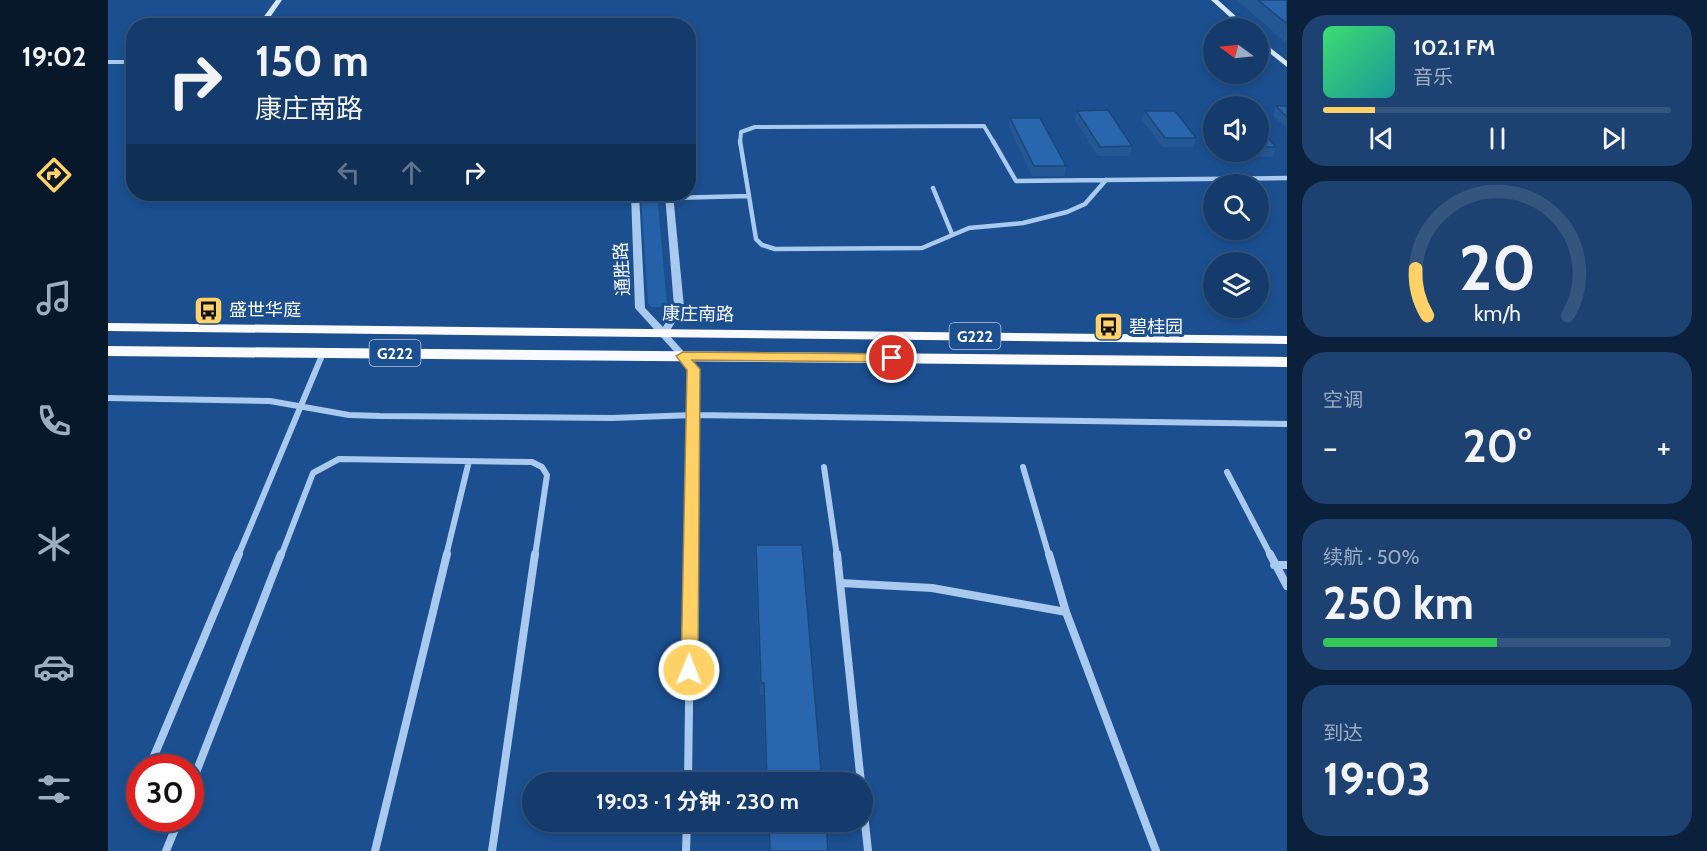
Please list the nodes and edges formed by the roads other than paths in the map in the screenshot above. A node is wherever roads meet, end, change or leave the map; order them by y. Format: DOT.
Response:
graph roads {
  1 [pos="279,0"];
  2 [pos="1214,0"];
  3 [pos="266,18"];
  4 [pos="1235,18"];
  5 [pos="1269,49"];
  6 [pos="108,62"];
  7 [pos="126,62"];
  8 [pos="1287,65"];
  9 [pos="1287,178"];
  10 [pos="1106,180"];
  11 [pos="933,188"];
  12 [pos="696,196"];
  13 [pos="749,196"];
  14 [pos="635,201"];
  15 [pos="670,201"];
  16 [pos="952,234"];
  17 [pos="108,327"];
  18 [pos="664,333"];
  19 [pos="1287,340"];
  20 [pos="108,351"];
  21 [pos="323,353"];
  22 [pos="683,356"];
  23 [pos="1287,362"];
  24 [pos="108,398"];
  25 [pos="301,405"];
  26 [pos="694,415"];
  27 [pos="1287,424"];
  28 [pos="469,461"];
  29 [pos="824,467"];
  30 [pos="1023,467"];
  31 [pos="1227,472"];
  32 [pos="1274,565"];
  33 [pos="1287,565"];
  34 [pos="841,583"];
  35 [pos="1287,586"];
  36 [pos="1065,612"];
  37 [pos="155,754"];
  38 [pos="203,754"];
  39 [pos="688,772"];
  40 [pos="860,772"];
  41 [pos="173,832"];
  42 [pos="687,832"];
  43 [pos="866,832"];
  44 [pos="166,851"];
  45 [pos="375,851"];
  46 [pos="492,851"];
  47 [pos="687,851"];
  48 [pos="868,851"];
  49 [pos="1156,851"];
  1 -- 3 [label="main road"];
  2 -- 4 [label="main road"];
  5 -- 8 [label="main road"];
  6 -- 7 [label="street"];
  9 -- 10 [label="street"];
  10 -- 13 [label="street"];
  10 -- 16 [label="street"];
  11 -- 16 [label="street"];
  12 -- 13 [label="street"];
  13 -- 16 [label="street"];
  14 -- 18 [label="street, 通胜路"];
  15 -- 18 [label="street"];
  17 -- 18 [label="highway, 康庄南路 / G222"];
  18 -- 19 [label="highway, 康庄南路 / G222"];
  18 -- 22 [label="street, 通胜路"];
  20 -- 21 [label="highway, G222"];
  21 -- 22 [label="highway, G222"];
  21 -- 25 [label="street"];
  22 -- 23 [label="highway, G222"];
  22 -- 26 [label="street"];
  24 -- 25 [label="street"];
  25 -- 26 [label="street"];
  25 -- 37 [label="street"];
  26 -- 27 [label="street"];
  26 -- 39 [label="street"];
  28 -- 38 [label="street"];
  28 -- 45 [label="street"];
  28 -- 46 [label="street"];
  29 -- 34 [label="street"];
  30 -- 36 [label="street"];
  31 -- 32 [label="street"];
  32 -- 33 [label="street"];
  32 -- 35 [label="street"];
  34 -- 36 [label="street"];
  34 -- 40 [label="street"];
  36 -- 49 [label="street"];
  41 -- 44 [label="street"];
  42 -- 47 [label="street"];
  43 -- 48 [label="street"];
}
